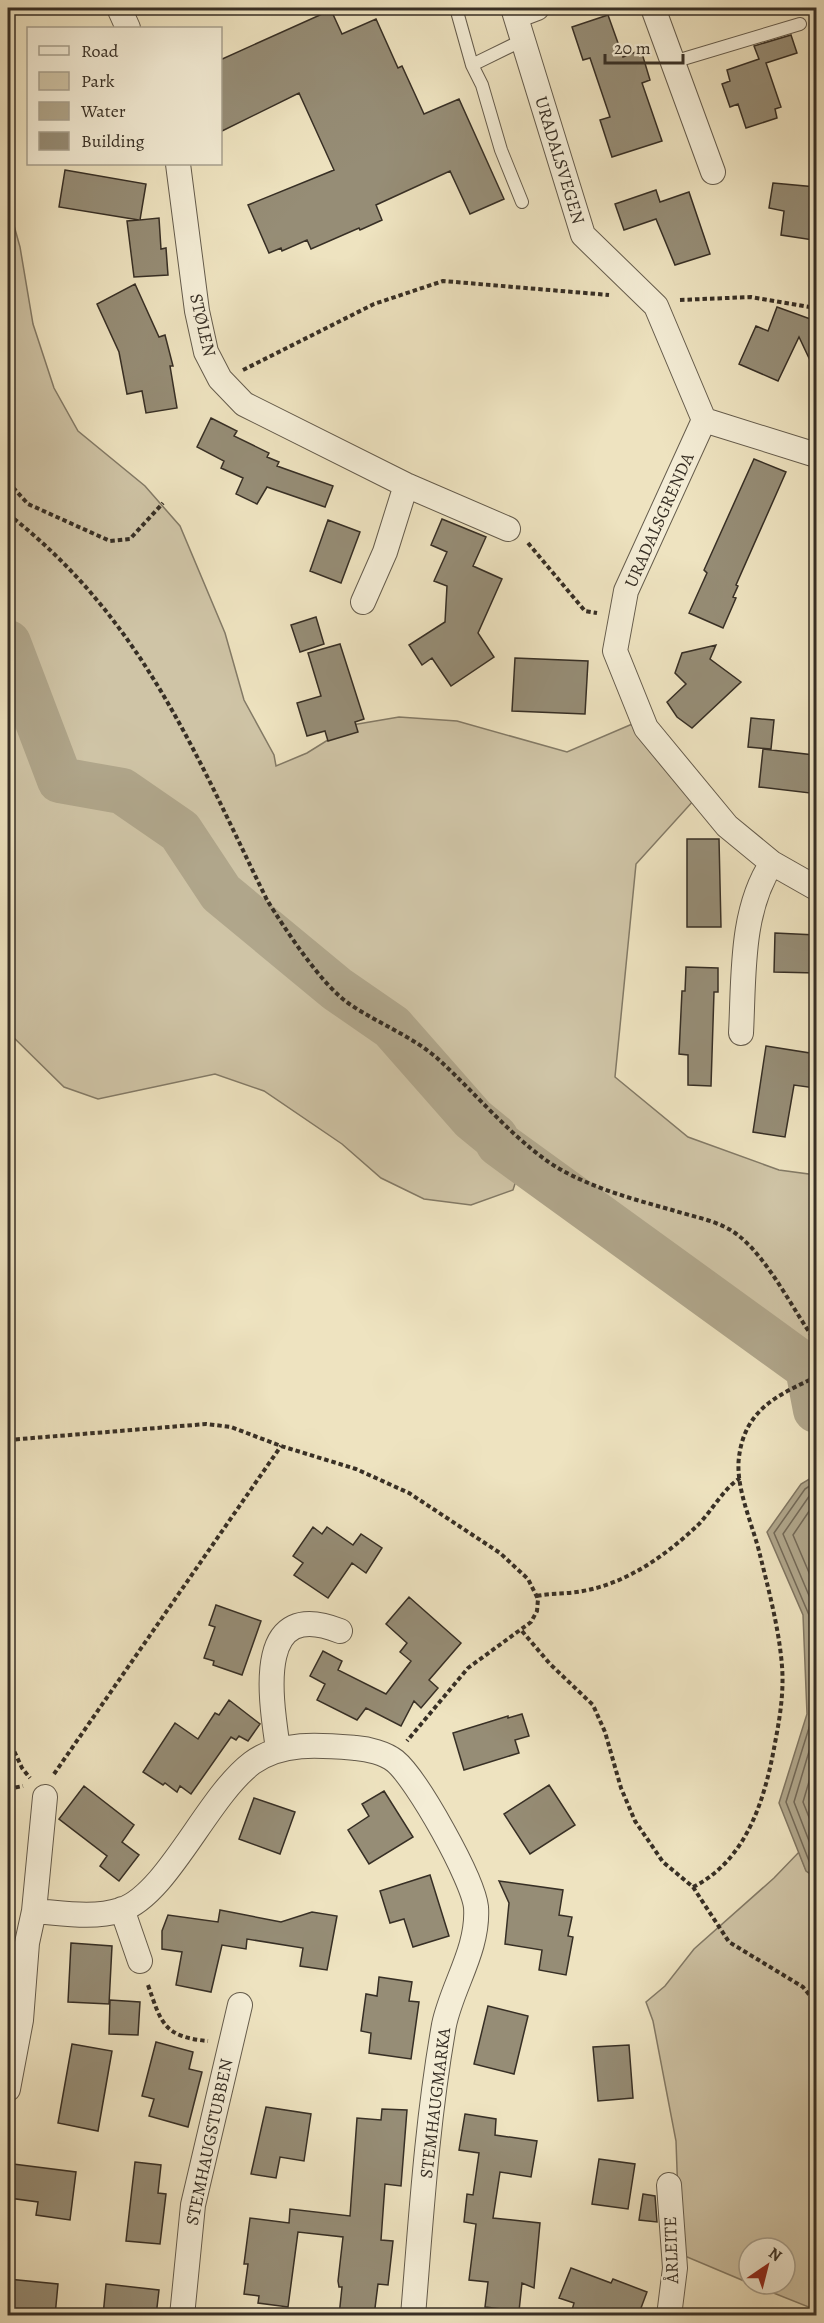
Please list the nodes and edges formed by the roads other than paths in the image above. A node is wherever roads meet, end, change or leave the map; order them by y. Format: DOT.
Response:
graph roads {
  1 [pos="119,8"];
  2 [pos="456,8"];
  3 [pos="653,8"];
  4 [pos="522,10"];
  5 [pos="800,24"];
  6 [pos="128,27"];
  7 [pos="523,40"];
  8 [pos="673,62"];
  9 [pos="472,65"];
  10 [pos="178,165"];
  11 [pos="713,172"];
  12 [pos="522,202"];
  13 [pos="704,420"];
  14 [pos="816,454"];
  15 [pos="406,485"];
  16 [pos="508,529"];
  17 [pos="363,602"];
  18 [pos="772,863"];
  19 [pos="816,888"];
  20 [pos="741,1033"];
  21 [pos="340,1631"];
  22 [pos="278,1749"];
  23 [pos="41,1791"];
  24 [pos="122,1910"];
  25 [pos="34,1911"];
  26 [pos="140,1961"];
  27 [pos="240,2005"];
  28 [pos="8,2089"];
  29 [pos="669,2185"];
  30 [pos="182,2316"];
  31 [pos="413,2316"];
  32 [pos="669,2316"];
  1 -- 6 [label="street"];
  2 -- 9 [label="lane"];
  3 -- 8 [label="street"];
  4 -- 7 [label="street, URADALSVEGEN"];
  5 -- 8 [label="lane"];
  7 -- 9 [label="lane"];
  7 -- 13 [label="street, URADALSVEGEN"];
  8 -- 11 [label="street"];
  9 -- 12 [label="lane"];
  10 -- 15 [label="street, STØLEN"];
  13 -- 14 [label="street"];
  13 -- 18 [label="street, URADALSGRENDA"];
  15 -- 16 [label="street, STØLEN"];
  15 -- 17 [label="street"];
  18 -- 19 [label="street, URADALSGRENDA"];
  18 -- 20 [label="street"];
  21 -- 22 [label="street"];
  22 -- 24 [label="street"];
  22 -- 31 [label="street, STEMHAUGMARKA"];
  23 -- 25 [label="street"];
  24 -- 25 [label="street"];
  24 -- 26 [label="street"];
  25 -- 28 [label="street"];
  27 -- 30 [label="street, STEMHAUGSTUBBEN"];
  29 -- 32 [label="street, ÅRLEITE"];
}
